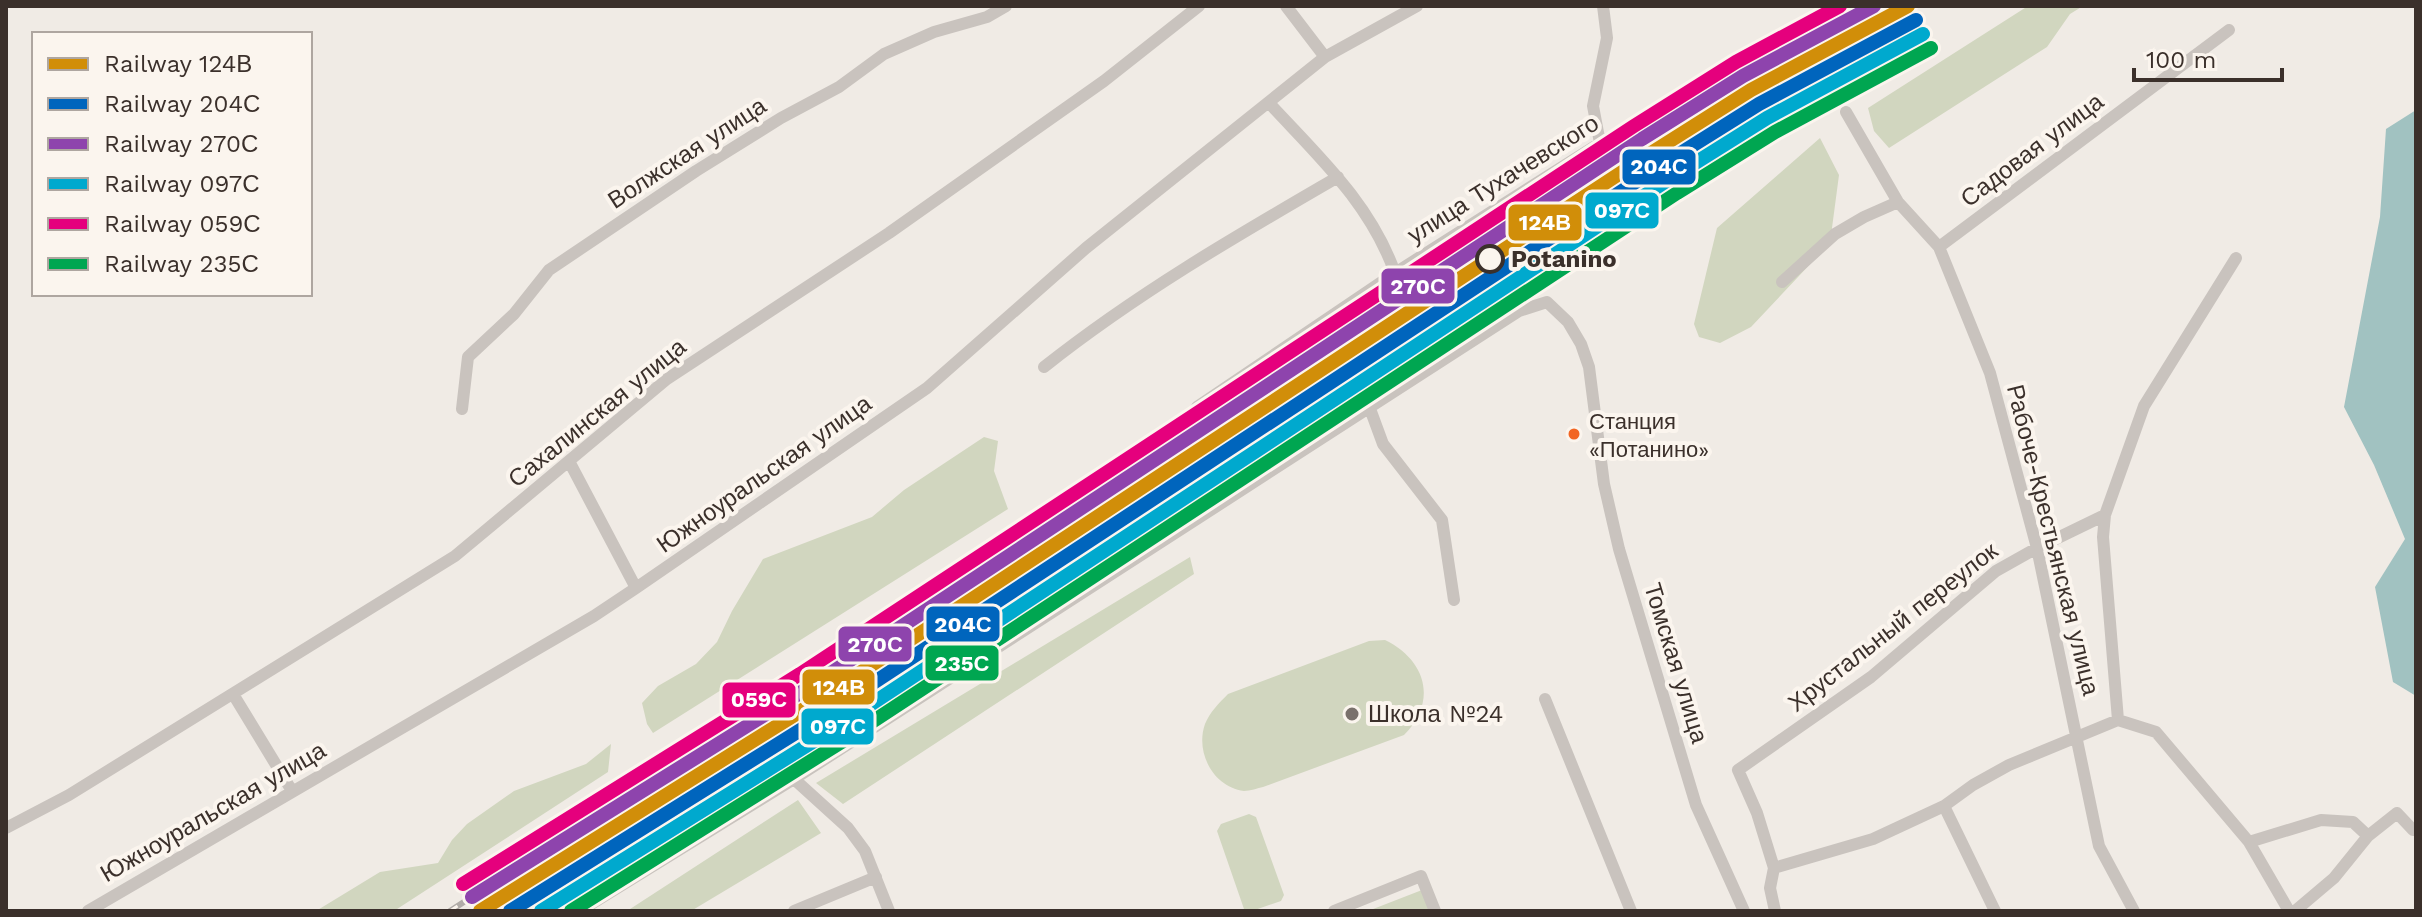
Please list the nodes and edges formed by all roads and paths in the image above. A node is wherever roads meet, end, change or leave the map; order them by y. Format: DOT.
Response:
graph roads {
  1 [pos="1006,6"];
  2 [pos="1199,6"];
  3 [pos="1286,6"];
  4 [pos="1417,6"];
  5 [pos="1603,6"];
  6 [pos="1844,6"];
  7 [pos="2229,30"];
  8 [pos="1325,57"];
  9 [pos="1270,104"];
  10 [pos="1846,112"];
  11 [pos="1600,143"];
  12 [pos="1338,177"];
  13 [pos="1898,202"];
  14 [pos="1939,247"];
  15 [pos="2236,258"];
  16 [pos="1395,273"];
  17 [pos="1782,282"];
  18 [pos="1044,367"];
  19 [pos="1369,406"];
  20 [pos="1197,407"];
  21 [pos="462,409"];
  22 [pos="570,463"];
  23 [pos="2105,515"];
  24 [pos="2037,548"];
  25 [pos="636,588"];
  26 [pos="1454,600"];
  27 [pos="233,694"];
  28 [pos="1545,699"];
  29 [pos="2118,720"];
  30 [pos="2077,738"];
  31 [pos="794,779"];
  32 [pos="292,791"];
  33 [pos="1944,806"];
  34 [pos="6,828"];
  35 [pos="2416,830"];
  36 [pos="2368,836"];
  37 [pos="2249,842"];
  38 [pos="1774,868"];
  39 [pos="876,877"];
  40 [pos="88,911"];
  41 [pos="580,911"];
  42 [pos="794,911"];
  43 [pos="889,911"];
  44 [pos="1334,911"];
  45 [pos="1435,911"];
  46 [pos="1631,911"];
  47 [pos="1744,911"];
  48 [pos="1775,911"];
  49 [pos="1995,911"];
  50 [pos="2134,911"];
  51 [pos="2289,911"];
  52 [pos="2295,911"];
  1 -- 21 [label="street, Волжская улица"];
  2 -- 22 [label="street, Сахалинская улица"];
  3 -- 8 [label="street"];
  4 -- 8 [label="street, Южноуральская улица"];
  5 -- 11 [label="street"];
  6 -- 11 [label="street, улица Тухачевского"];
  7 -- 14 [label="street, Садовая улица"];
  8 -- 9 [label="street, Южноуральская улица"];
  9 -- 12 [label="street"];
  9 -- 25 [label="street, Южноуральская улица"];
  10 -- 13 [label="street, Рабоче-Крестьянская улица"];
  11 -- 16 [label="street, улица Тухачевского"];
  12 -- 16 [label="street"];
  12 -- 18 [label="street"];
  13 -- 14 [label="street, Рабоче-Крестьянская улица"];
  13 -- 17 [label="street"];
  14 -- 24 [label="street, Рабоче-Крестьянская улица"];
  15 -- 23 [label="street"];
  16 -- 20 [label="street, улица Тухачевского"];
  19 -- 26 [label="street"];
  19 -- 31 [label="street"];
  19 -- 47 [label="street, Томская улица"];
  22 -- 25 [label="street"];
  22 -- 27 [label="street, Сахалинская улица"];
  23 -- 24 [label="street, Хрустальный переулок"];
  23 -- 29 [label="street"];
  24 -- 30 [label="street, Рабоче-Крестьянская улица"];
  24 -- 38 [label="street, Хрустальный переулок"];
  25 -- 32 [label="street, Южноуральская улица"];
  27 -- 32 [label="street"];
  27 -- 34 [label="street, Сахалинская улица"];
  28 -- 46 [label="street"];
  29 -- 30 [label="street"];
  29 -- 37 [label="street"];
  30 -- 33 [label="street"];
  30 -- 50 [label="street, Рабоче-Крестьянская улица"];
  31 -- 39 [label="street"];
  31 -- 41 [label="street"];
  32 -- 40 [label="street, Южноуральская улица"];
  33 -- 38 [label="street"];
  33 -- 49 [label="street"];
  35 -- 36 [label="street"];
  36 -- 37 [label="street"];
  36 -- 52 [label="street"];
  37 -- 51 [label="street"];
  38 -- 48 [label="street"];
  39 -- 42 [label="street"];
  39 -- 43 [label="street"];
  44 -- 45 [label="street"];
}
